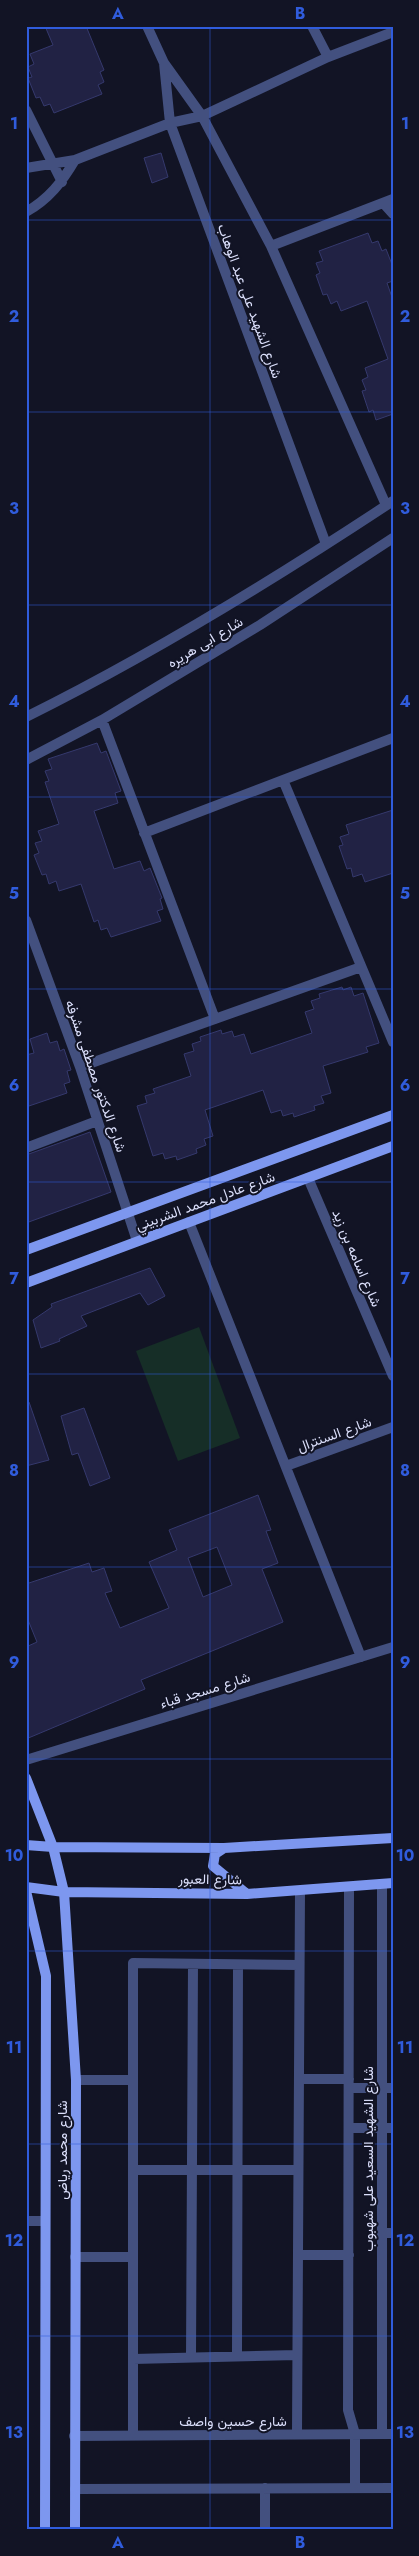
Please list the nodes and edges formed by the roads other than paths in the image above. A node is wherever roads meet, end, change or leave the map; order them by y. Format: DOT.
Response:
graph roads {
  1 [pos="147,26"];
  2 [pos="312,26"];
  3 [pos="393,32"];
  4 [pos="328,57"];
  5 [pos="164,63"];
  6 [pos="26,110"];
  7 [pos="202,116"];
  8 [pos="170,123"];
  9 [pos="75,160"];
  10 [pos="52,163"];
  11 [pos="26,168"];
  12 [pos="62,182"];
  13 [pos="388,202"];
  14 [pos="26,212"];
  15 [pos="393,214"];
  16 [pos="270,246"];
  17 [pos="390,503"];
  18 [pos="393,538"];
  19 [pos="326,544"];
  20 [pos="26,717"];
  21 [pos="102,720"];
  22 [pos="393,738"];
  23 [pos="26,760"];
  24 [pos="283,780"];
  25 [pos="144,834"];
  26 [pos="26,920"];
  27 [pos="361,966"];
  28 [pos="215,1019"];
  29 [pos="393,1042"];
  30 [pos="80,1067"];
  31 [pos="393,1115"];
  32 [pos="97,1121"];
  33 [pos="393,1146"];
  34 [pos="26,1148"];
  35 [pos="308,1178"];
  36 [pos="127,1213"];
  37 [pos="189,1222"];
  38 [pos="137,1241"];
  39 [pos="26,1250"];
  40 [pos="26,1283"];
  41 [pos="393,1376"];
  42 [pos="393,1427"];
  43 [pos="286,1466"];
  44 [pos="393,1647"];
  45 [pos="361,1657"];
  46 [pos="26,1760"];
  47 [pos="26,1778"];
  48 [pos="393,1838"];
  49 [pos="26,1845"];
  50 [pos="54,1847"];
  51 [pos="224,1848"];
  52 [pos="387,1883"];
  53 [pos="26,1887"];
  54 [pos="349,1887"];
  55 [pos="26,1891"];
  56 [pos="300,1891"];
  57 [pos="64,1892"];
  58 [pos="248,1894"];
  59 [pos="193,1964"];
  60 [pos="238,1965"];
  61 [pos="299,1965"];
  62 [pos="299,2079"];
  63 [pos="76,2080"];
  64 [pos="133,2080"];
  65 [pos="349,2084"];
  66 [pos="387,2088"];
  67 [pos="349,2128"];
  68 [pos="387,2128"];
  69 [pos="133,2170"];
  70 [pos="192,2170"];
  71 [pos="237,2170"];
  72 [pos="298,2170"];
  73 [pos="26,2221"];
  74 [pos="44,2221"];
  75 [pos="387,2233"];
  76 [pos="349,2255"];
  77 [pos="298,2256"];
  78 [pos="75,2257"];
  79 [pos="133,2257"];
  80 [pos="387,2331"];
  81 [pos="297,2355"];
  82 [pos="236,2356"];
  83 [pos="192,2357"];
  84 [pos="133,2358"];
  85 [pos="297,2434"];
  86 [pos="355,2434"];
  87 [pos="382,2434"];
  88 [pos="393,2434"];
  89 [pos="133,2435"];
  90 [pos="74,2436"];
  91 [pos="265,2488"];
  92 [pos="355,2488"];
  93 [pos="393,2488"];
  94 [pos="75,2489"];
  95 [pos="45,2530"];
  96 [pos="75,2530"];
  97 [pos="265,2530"];
  1 -- 5 [label="street, شارع الشهيد على عبد الوهاب"];
  2 -- 4 [label="street"];
  3 -- 4 [label="street"];
  4 -- 7 [label="street"];
  5 -- 7 [label="street, شارع الشهيد على عبد الوهاب"];
  5 -- 8 [label="street, شارع الشهيد على عبد الوهاب"];
  6 -- 10 [label="street"];
  7 -- 8 [label="street"];
  7 -- 16 [label="street, شارع الشهيد على عبد الوهاب"];
  8 -- 9 [label="street"];
  8 -- 19 [label="street, شارع الشهيد على عبد الوهاب"];
  9 -- 10 [label="street"];
  9 -- 12 [label="street"];
  10 -- 11 [label="street"];
  10 -- 12 [label="street"];
  12 -- 14 [label="street"];
  13 -- 15 [label="street"];
  13 -- 16 [label="street"];
  16 -- 17 [label="street, شارع الشهيد على عبد الوهاب"];
  17 -- 19 [label="street, شارع ابى هريره"];
  18 -- 21 [label="street, شارع ابى هريره"];
  19 -- 20 [label="street, شارع ابى هريره"];
  21 -- 23 [label="street, شارع ابى هريره"];
  21 -- 25 [label="street"];
  22 -- 24 [label="street"];
  24 -- 25 [label="street"];
  24 -- 27 [label="street"];
  25 -- 28 [label="street"];
  26 -- 30 [label="street, شارع الدكتور مصطفى مشرفه"];
  27 -- 28 [label="street"];
  27 -- 29 [label="street"];
  28 -- 30 [label="street"];
  30 -- 32 [label="street, شارع الدكتور مصطفى مشرفه"];
  31 -- 36 [label="street, شارع عادل محمد الشربيني"];
  32 -- 34 [label="street"];
  32 -- 36 [label="street, شارع الدكتور مصطفى مشرفه"];
  33 -- 35 [label="street, شارع عادل محمد الشربيني"];
  35 -- 37 [label="street, شارع عادل محمد الشربيني"];
  35 -- 41 [label="street, شارع اسامه بن زيد"];
  36 -- 38 [label="street, شارع الدكتور مصطفى مشرفه"];
  36 -- 39 [label="street, شارع عادل محمد الشربيني"];
  37 -- 38 [label="street, شارع عادل محمد الشربيني"];
  37 -- 43 [label="street"];
  38 -- 40 [label="street, شارع عادل محمد الشربيني"];
  42 -- 43 [label="street, شارع السنترال"];
  43 -- 45 [label="street"];
  44 -- 45 [label="street, شارع مسجد قباء"];
  45 -- 46 [label="street, شارع مسجد قباء"];
  47 -- 50 [label="street, شارع محمد رياض"];
  48 -- 51 [label="street"];
  49 -- 50 [label="street"];
  50 -- 51 [label="street"];
  50 -- 57 [label="street, شارع محمد رياض"];
  51 -- 58 [label="street"];
  52 -- 54 [label="street, شارع العبور"];
  52 -- 66 [label="street, شارع الشهيد السعيد على شهبوب"];
  53 -- 57 [label="street, شارع العبور"];
  54 -- 56 [label="street, شارع العبور"];
  54 -- 65 [label="street, شارع الشهيد السعيد على شهبوب"];
  55 -- 74 [label="street, شارع محمد رياض"];
  56 -- 58 [label="street, شارع العبور"];
  56 -- 61 [label="street"];
  57 -- 58 [label="street, شارع العبور"];
  57 -- 63 [label="street, شارع محمد رياض"];
  59 -- 60 [label="street"];
  59 -- 64 [label="street"];
  59 -- 70 [label="street"];
  60 -- 61 [label="street"];
  60 -- 71 [label="street"];
  61 -- 62 [label="street"];
  62 -- 65 [label="street"];
  62 -- 72 [label="street"];
  63 -- 64 [label="street"];
  63 -- 78 [label="street, شارع محمد رياض"];
  64 -- 69 [label="street"];
  65 -- 66 [label="street"];
  65 -- 67 [label="street, شارع الشهيد السعيد على شهبوب"];
  66 -- 68 [label="street, شارع الشهيد السعيد على شهبوب"];
  67 -- 68 [label="street"];
  67 -- 76 [label="street, شارع الشهيد السعيد على شهبوب"];
  68 -- 75 [label="street, شارع الشهيد السعيد على شهبوب"];
  69 -- 70 [label="street"];
  69 -- 79 [label="street"];
  70 -- 71 [label="street"];
  70 -- 83 [label="street"];
  71 -- 72 [label="street"];
  71 -- 82 [label="street"];
  72 -- 77 [label="street"];
  73 -- 74 [label="street"];
  74 -- 95 [label="street, شارع محمد رياض"];
  75 -- 80 [label="street, شارع الشهيد السعيد على شهبوب"];
  76 -- 77 [label="street"];
  76 -- 86 [label="street, شارع الشهيد السعيد على شهبوب"];
  77 -- 81 [label="street"];
  78 -- 79 [label="street"];
  78 -- 90 [label="street, شارع محمد رياض"];
  79 -- 84 [label="street"];
  80 -- 87 [label="street, شارع الشهيد السعيد على شهبوب"];
  81 -- 82 [label="street"];
  81 -- 85 [label="street"];
  82 -- 83 [label="street"];
  83 -- 84 [label="street"];
  84 -- 89 [label="street"];
  85 -- 86 [label="street, شارع حسين واصف"];
  85 -- 89 [label="street, شارع حسين واصف"];
  86 -- 87 [label="street, شارع حسين واصف"];
  86 -- 92 [label="street, شارع الشهيد السعيد على شهبوب"];
  87 -- 88 [label="street, شارع حسين واصف"];
  89 -- 90 [label="street, شارع حسين واصف"];
  90 -- 94 [label="street, شارع محمد رياض"];
  91 -- 92 [label="street"];
  91 -- 94 [label="street"];
  91 -- 97 [label="street"];
  92 -- 93 [label="street"];
  94 -- 96 [label="street, شارع محمد رياض"];
}
